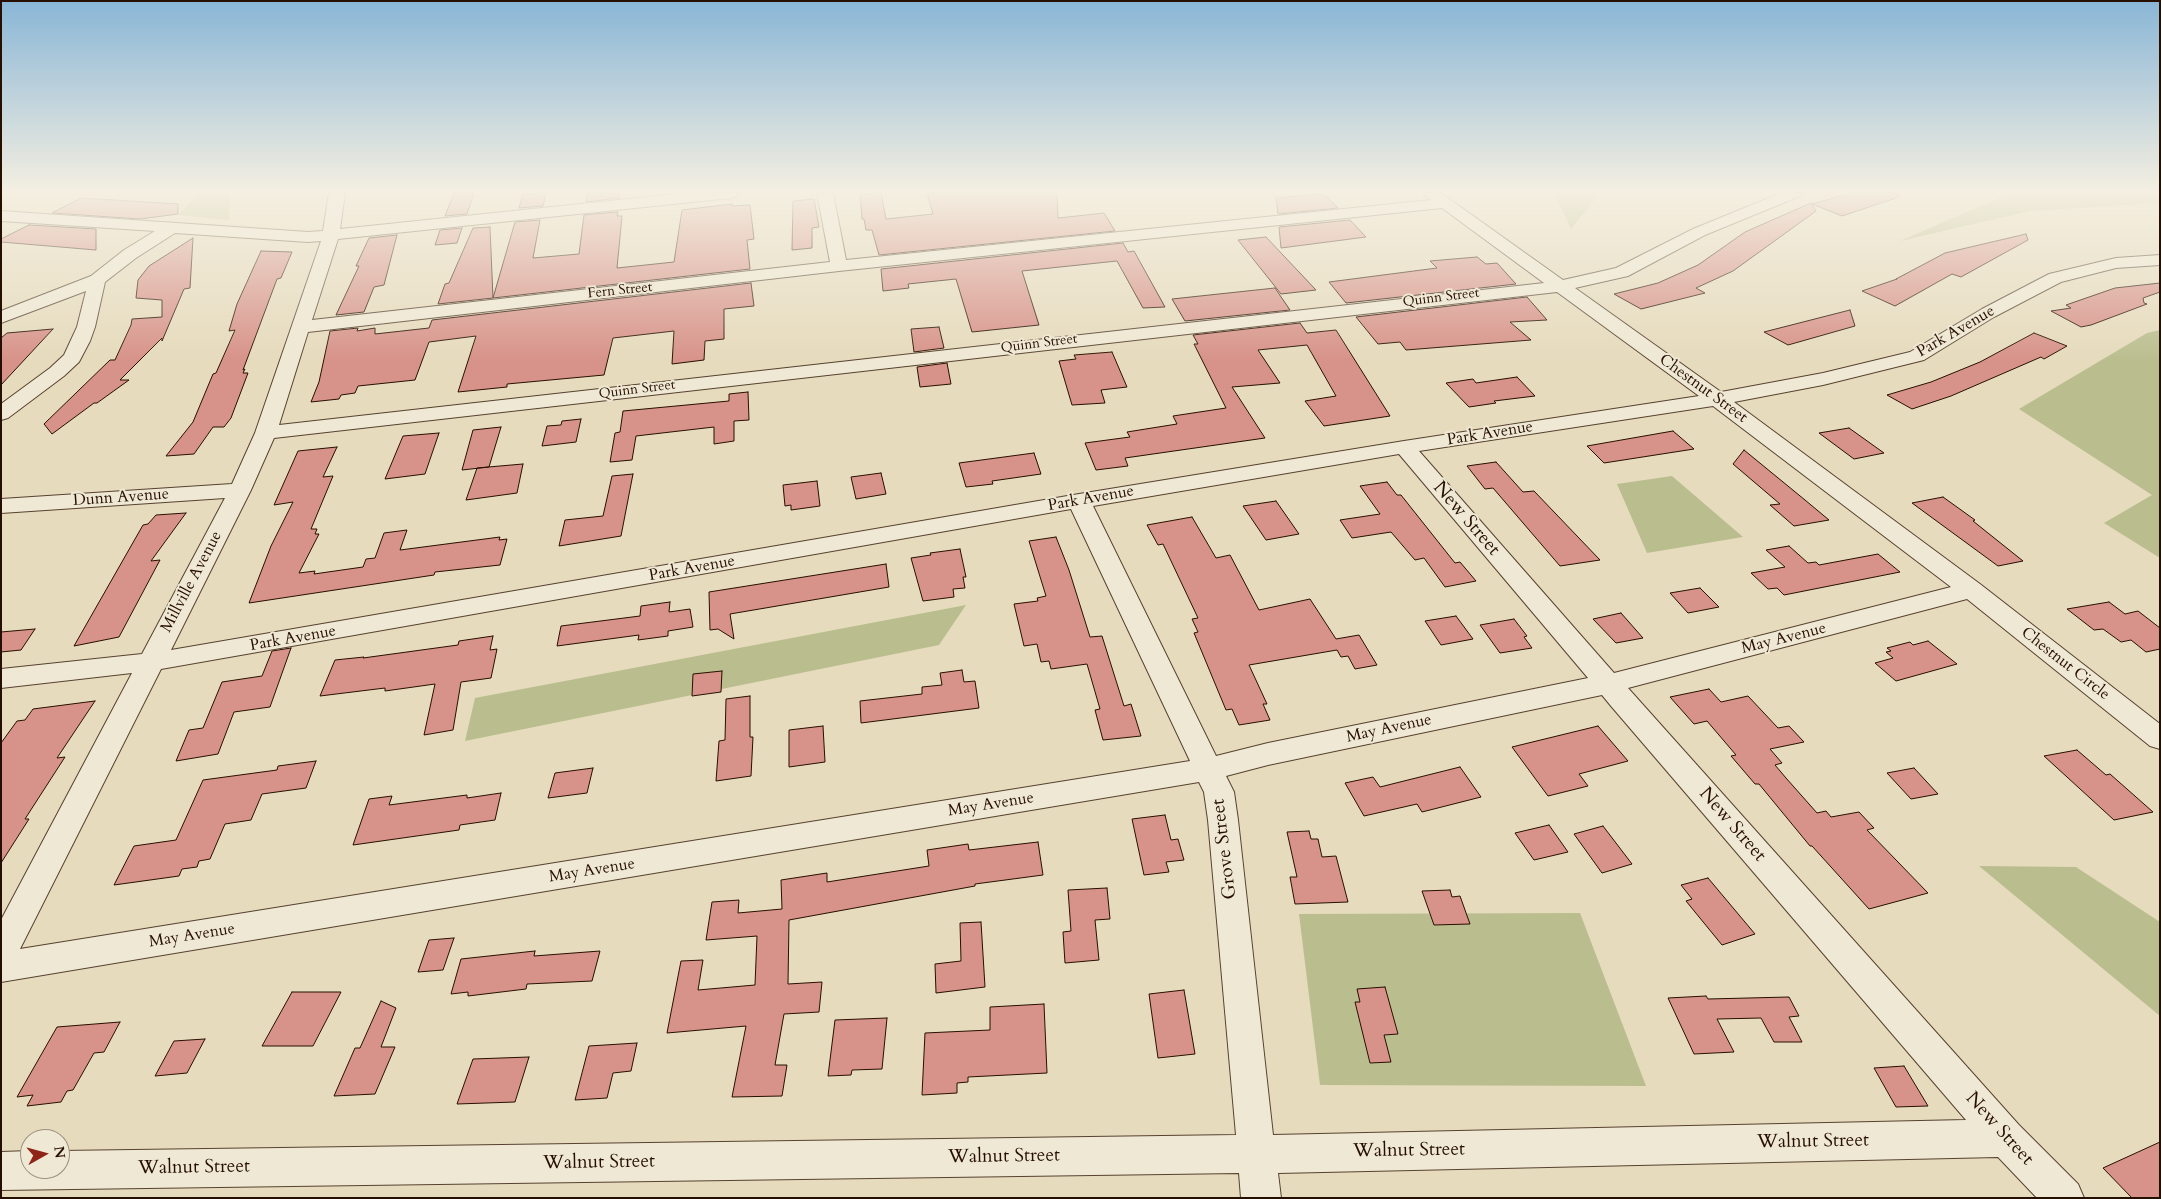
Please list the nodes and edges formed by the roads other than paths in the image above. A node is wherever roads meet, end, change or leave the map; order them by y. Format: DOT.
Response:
graph roads {
  1 [pos="138,249"];
  2 [pos="326,249"];
  3 [pos="836,249"];
  4 [pos="990,249"];
  5 [pos="1509,249"];
  6 [pos="1666,249"];
  7 [pos="2160,260"];
  8 [pos="840,266"];
  9 [pos="96,280"];
  10 [pos="1561,286"];
  11 [pos="89,309"];
  12 [pos="22,310"];
  13 [pos="1,318"];
  14 [pos="302,327"];
  15 [pos="1717,399"];
  16 [pos="1,414"];
  17 [pos="266,433"];
  18 [pos="1404,447"];
  19 [pos="240,490"];
  20 [pos="1079,501"];
  21 [pos="1,506"];
  22 [pos="1971,590"];
  23 [pos="150,662"];
  24 [pos="1,679"];
  25 [pos="1608,684"];
  26 [pos="2160,739"];
  27 [pos="1209,769"];
  28 [pos="1,953"];
  29 [pos="1,968"];
  30 [pos="2006,1138"];
  31 [pos="1256,1154"];
  32 [pos="1,1171"];
  33 [pos="1261,1198"];
  34 [pos="2064,1198"];
  1 -- 9 [label="street"];
  2 -- 14 [label="street, Millville Avenue"];
  3 -- 8 [label="street"];
  4 -- 8 [label="street, Fern Street"];
  5 -- 10 [label="street, Chestnut Street"];
  6 -- 10 [label="street, Quinn Street"];
  7 -- 15 [label="street, Park Avenue"];
  8 -- 14 [label="street, Fern Street"];
  9 -- 11 [label="street"];
  9 -- 12 [label="street"];
  10 -- 15 [label="street, Chestnut Street"];
  10 -- 17 [label="street, Quinn Street"];
  11 -- 12 [label="street"];
  11 -- 16 [label="street"];
  12 -- 13 [label="street"];
  14 -- 17 [label="street, Millville Avenue"];
  15 -- 18 [label="street, Park Avenue"];
  15 -- 22 [label="street, Chestnut Street"];
  17 -- 19 [label="street, Millville Avenue"];
  18 -- 20 [label="street, Park Avenue"];
  18 -- 25 [label="street, New Street"];
  19 -- 21 [label="street, Dunn Avenue"];
  19 -- 23 [label="street, Millville Avenue"];
  20 -- 23 [label="street, Park Avenue"];
  20 -- 27 [label="street, Grove Street"];
  22 -- 25 [label="street, May Avenue"];
  22 -- 26 [label="street, Chestnut Circle"];
  23 -- 24 [label="street, Park Avenue"];
  23 -- 28 [label="street, Millville Avenue"];
  25 -- 27 [label="street, May Avenue"];
  25 -- 30 [label="street, New Street"];
  27 -- 29 [label="street, May Avenue"];
  27 -- 31 [label="street, Grove Street"];
  30 -- 31 [label="street, Walnut Street"];
  30 -- 34 [label="street, New Street"];
  31 -- 32 [label="street, Walnut Street"];
  31 -- 33 [label="street, Grove Street"];
}
